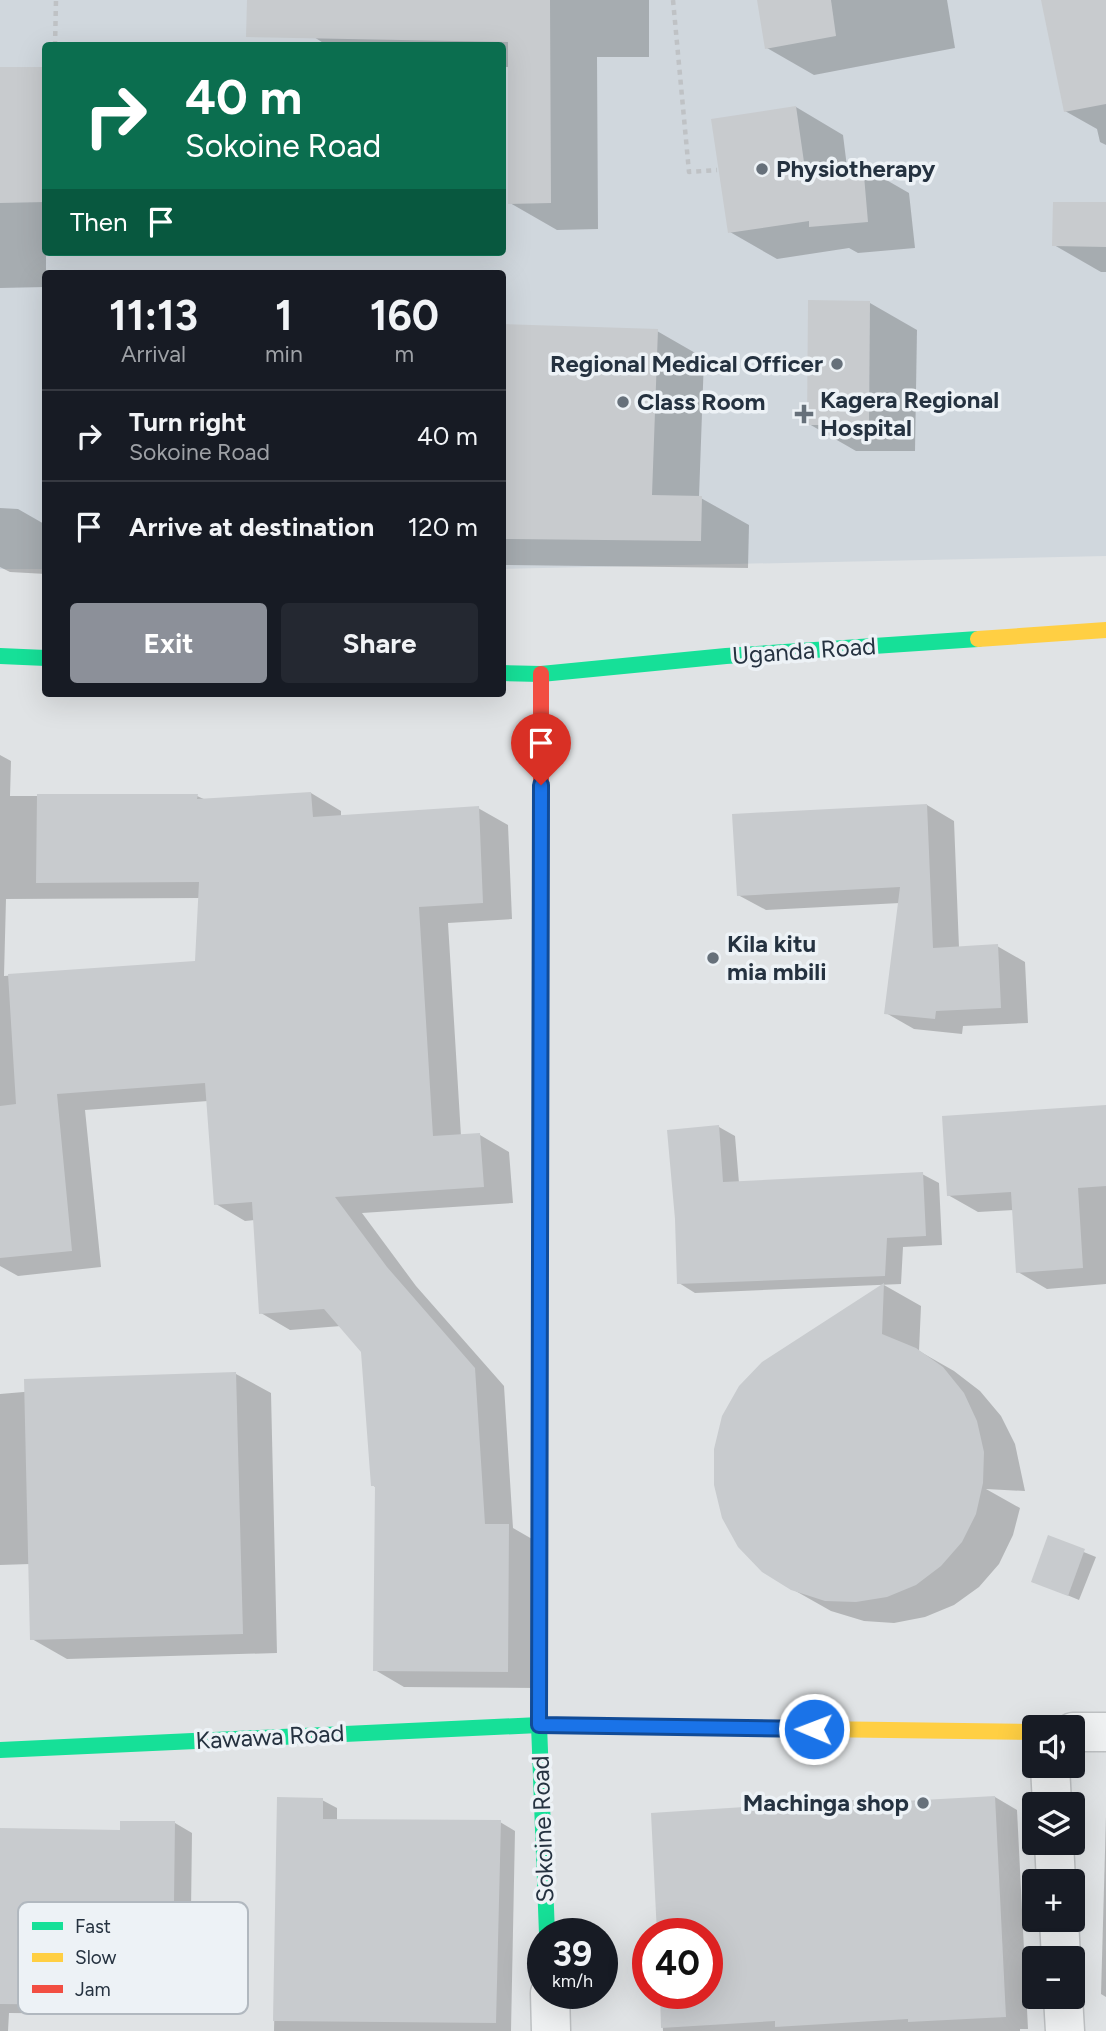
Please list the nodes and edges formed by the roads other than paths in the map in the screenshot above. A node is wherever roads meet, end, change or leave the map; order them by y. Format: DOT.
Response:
graph roads {
  1 [pos="1106,630"];
  2 [pos="0,656"];
  3 [pos="42,658"];
  4 [pos="506,673"];
  5 [pos="541,674"];
  6 [pos="539,1725"];
  7 [pos="1022,1732"];
  8 [pos="1085,1732"];
  9 [pos="1106,1732"];
  10 [pos="0,1750"];
  11 [pos="546,1918"];
  12 [pos="550,2009"];
  13 [pos="1064,2009"];
  14 [pos="551,2031"];
  15 [pos="1065,2031"];
  1 -- 5 [label="street, Uganda Road"];
  2 -- 3 [label="street"];
  4 -- 5 [label="street, Uganda Road"];
  5 -- 6 [label="street, Sokoine Road"];
  6 -- 7 [label="street, Kawawa Road"];
  6 -- 10 [label="street, Kawawa Road"];
  6 -- 11 [label="street, Sokoine Road"];
  8 -- 9 [label="street"];
  12 -- 14 [label="street"];
  13 -- 15 [label="street"];
}
